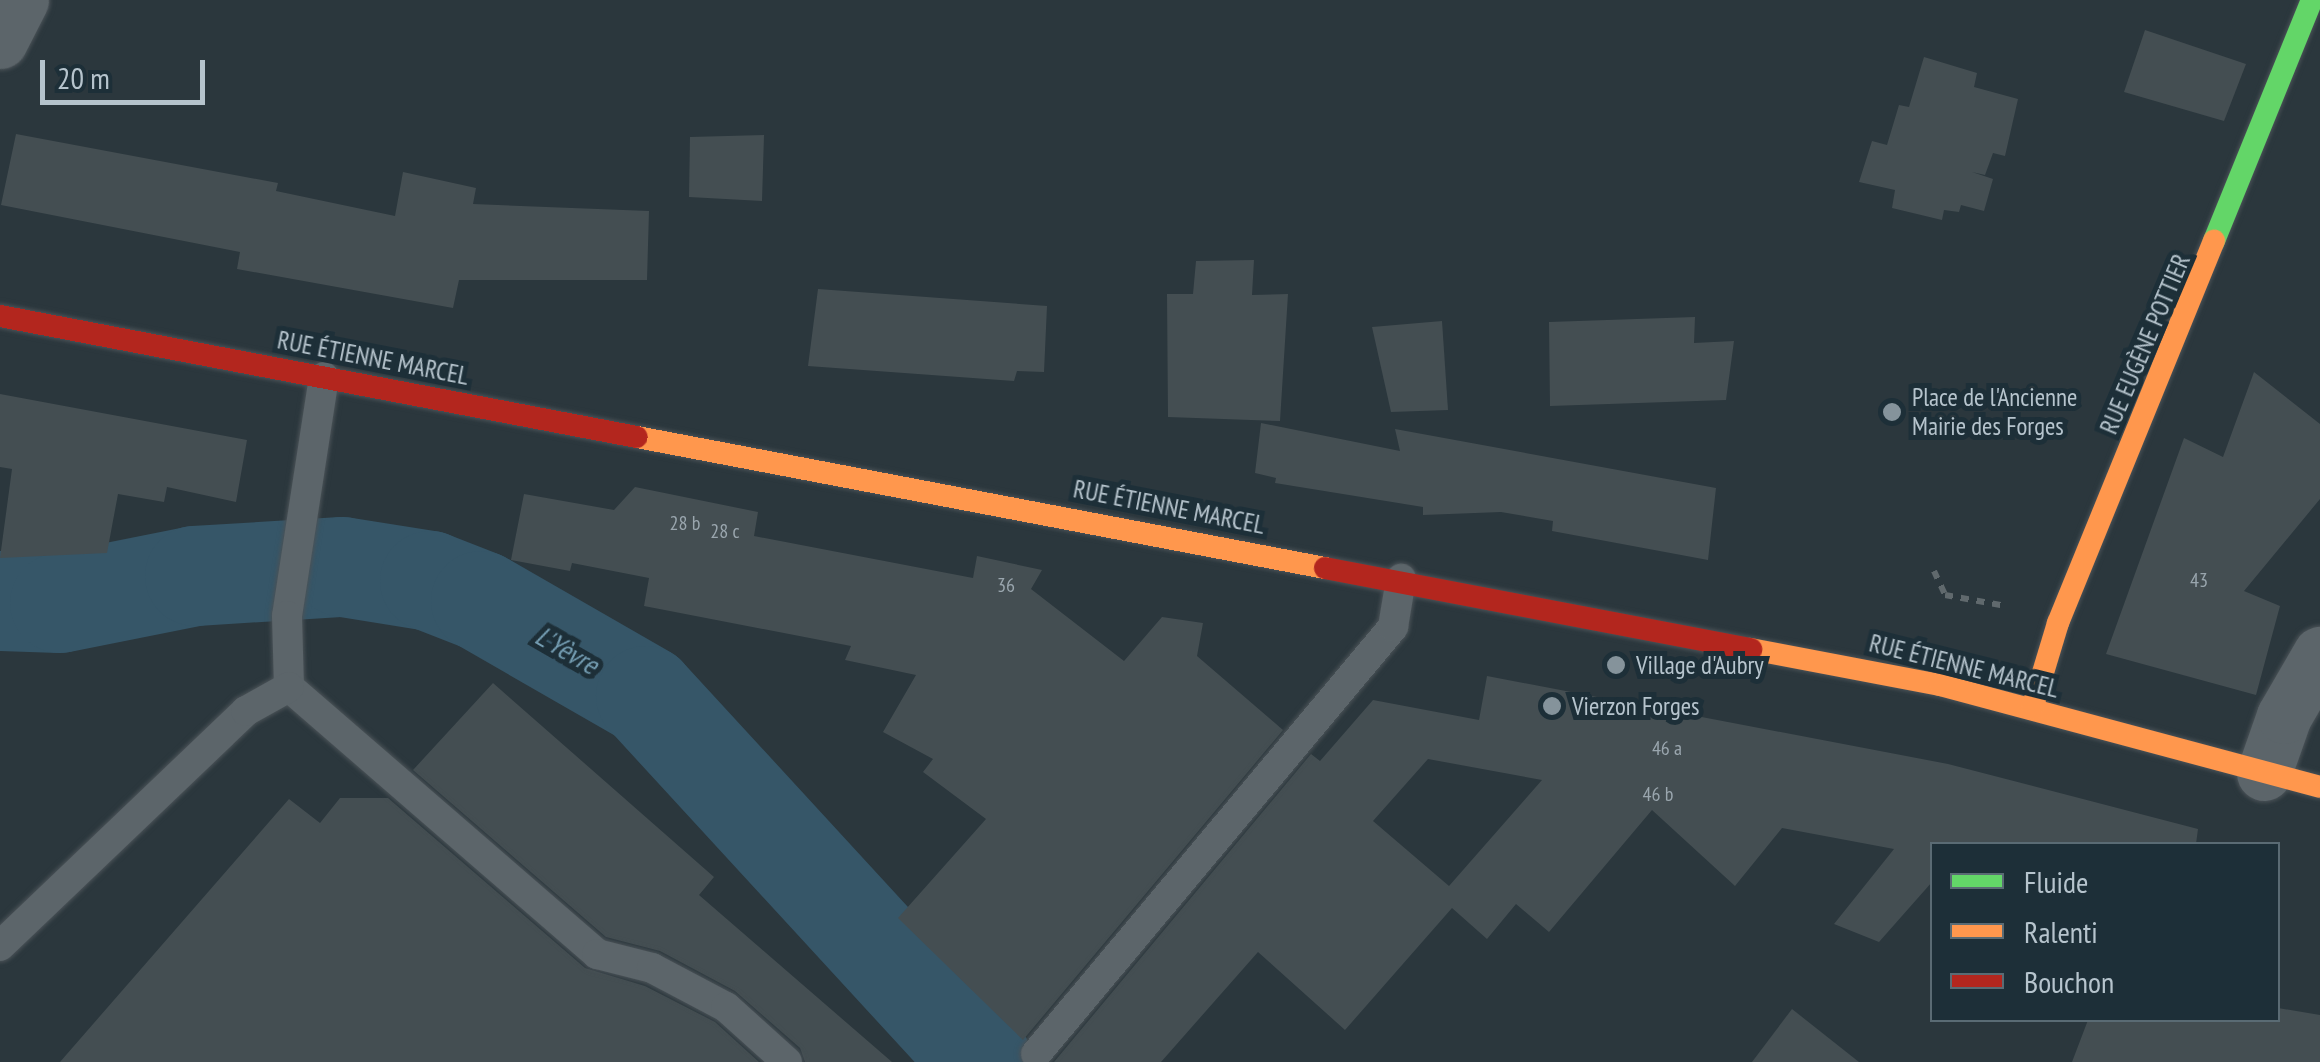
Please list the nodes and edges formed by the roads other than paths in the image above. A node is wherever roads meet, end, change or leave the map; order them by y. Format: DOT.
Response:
graph roads {
  1 [pos="21,0"];
  2 [pos="2312,0"];
  3 [pos="0,41"];
  4 [pos="0,316"];
  5 [pos="324,377"];
  6 [pos="1401,580"];
  7 [pos="2320,654"];
  8 [pos="289,688"];
  9 [pos="2032,710"];
  10 [pos="2264,773"];
  11 [pos="2320,788"];
  12 [pos="0,946"];
  13 [pos="1036,1054"];
  14 [pos="787,1062"];
  1 -- 3 [label="street"];
  2 -- 9 [label="main road, RUE EUGÈNE POTTIER"];
  4 -- 5 [label="main road, RUE ÉTIENNE MARCEL"];
  5 -- 6 [label="main road, RUE ÉTIENNE MARCEL"];
  5 -- 8 [label="lane"];
  6 -- 9 [label="main road, RUE ÉTIENNE MARCEL"];
  6 -- 13 [label="lane"];
  7 -- 10 [label="street"];
  8 -- 12 [label="lane"];
  8 -- 14 [label="lane"];
  9 -- 10 [label="main road, RUE ÉTIENNE MARCEL"];
  10 -- 11 [label="main road, RUE ÉTIENNE MARCEL"];
}
